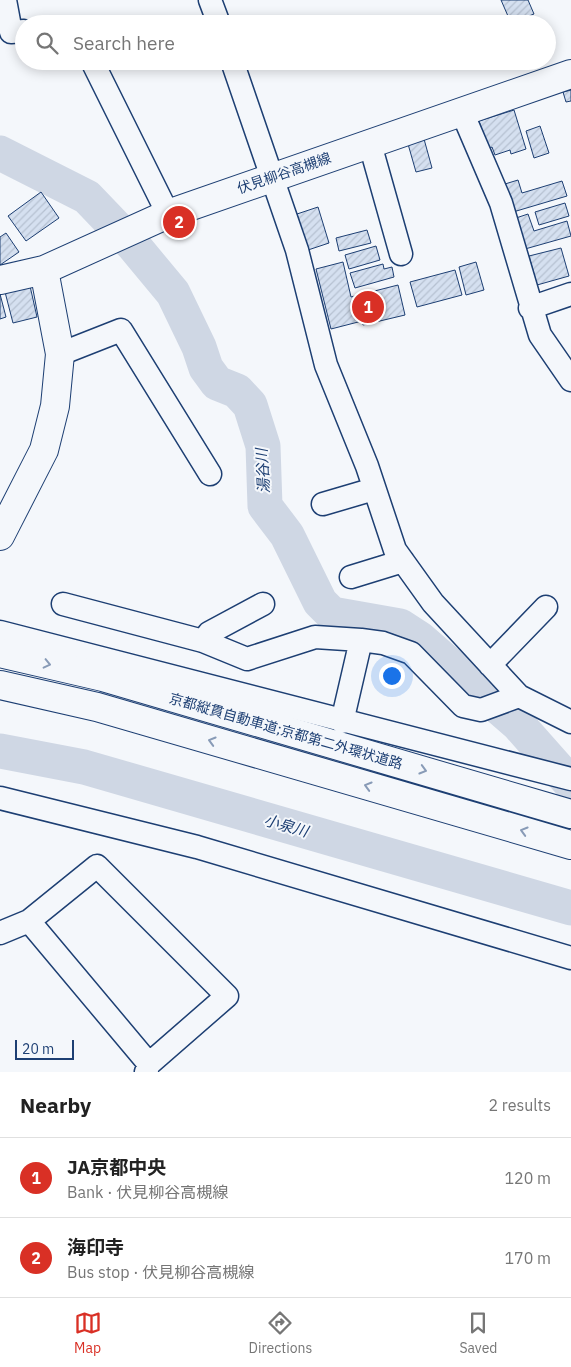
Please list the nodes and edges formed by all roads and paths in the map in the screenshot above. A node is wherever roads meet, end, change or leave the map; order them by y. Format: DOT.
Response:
graph roads {
  1 [pos="5,0"];
  2 [pos="210,0"];
  3 [pos="215,15"];
  4 [pos="15,32"];
  5 [pos="96,70"];
  6 [pos="235,70"];
  7 [pos="571,74"];
  8 [pos="462,112"];
  9 [pos="370,144"];
  10 [pos="273,177"];
  11 [pos="168,214"];
  12 [pos="401,254"];
  13 [pos="44,270"];
  14 [pos="0,280"];
  15 [pos="571,294"];
  16 [pos="530,308"];
  17 [pos="60,354"];
  18 [pos="565,357"];
  19 [pos="571,380"];
  20 [pos="210,474"];
  21 [pos="374,489"];
  22 [pos="323,504"];
  23 [pos="0,536"];
  24 [pos="403,562"];
  25 [pos="351,577"];
  26 [pos="63,604"];
  27 [pos="263,604"];
  28 [pos="546,607"];
  29 [pos="0,632"];
  30 [pos="361,640"];
  31 [pos="203,641"];
  32 [pos="0,653"];
  33 [pos="490,665"];
  34 [pos="0,685"];
  35 [pos="500,703"];
  36 [pos="342,722"];
  37 [pos="571,722"];
  38 [pos="571,779"];
  39 [pos="0,798"];
  40 [pos="571,814"];
  41 [pos="571,845"];
  42 [pos="30,921"];
  43 [pos="0,933"];
  44 [pos="571,958"];
  45 [pos="148,1068"];
  1 -- 4 [label="street"];
  2 -- 3 [label="street"];
  5 -- 11 [label="street"];
  6 -- 10 [label="street"];
  7 -- 8 [label="main road, 伏見柳谷高槻線"];
  8 -- 9 [label="main road, 伏見柳谷高槻線"];
  8 -- 16 [label="street"];
  9 -- 10 [label="main road, 伏見柳谷高槻線"];
  9 -- 12 [label="street"];
  10 -- 11 [label="main road, 伏見柳谷高槻線"];
  10 -- 21 [label="street"];
  11 -- 13 [label="main road, 伏見柳谷高槻線"];
  13 -- 14 [label="main road, 伏見柳谷高槻線"];
  13 -- 17 [label="main road"];
  15 -- 16 [label="street"];
  16 -- 18 [label="street"];
  17 -- 20 [label="street"];
  17 -- 23 [label="main road"];
  18 -- 19 [label="street"];
  21 -- 22 [label="street"];
  21 -- 24 [label="street"];
  24 -- 25 [label="street"];
  24 -- 33 [label="street"];
  26 -- 31 [label="street"];
  27 -- 31 [label="street"];
  28 -- 33 [label="street"];
  29 -- 36 [label="street"];
  30 -- 31 [label="street"];
  30 -- 35 [label="street"];
  30 -- 36 [label="street"];
  32 -- 40 [label="main road, 京都縦貫自動車道;京都第二外環状道路, one-way"];
  33 -- 35 [label="street"];
  41 -- 34 [label="main road, one-way"];
  35 -- 37 [label="street"];
  36 -- 38 [label="street"];
  39 -- 44 [label="street"];
  42 -- 43 [label="street"];
  42 -- 45 [label="street"];
  42 -- 45 [label="street"];
}
